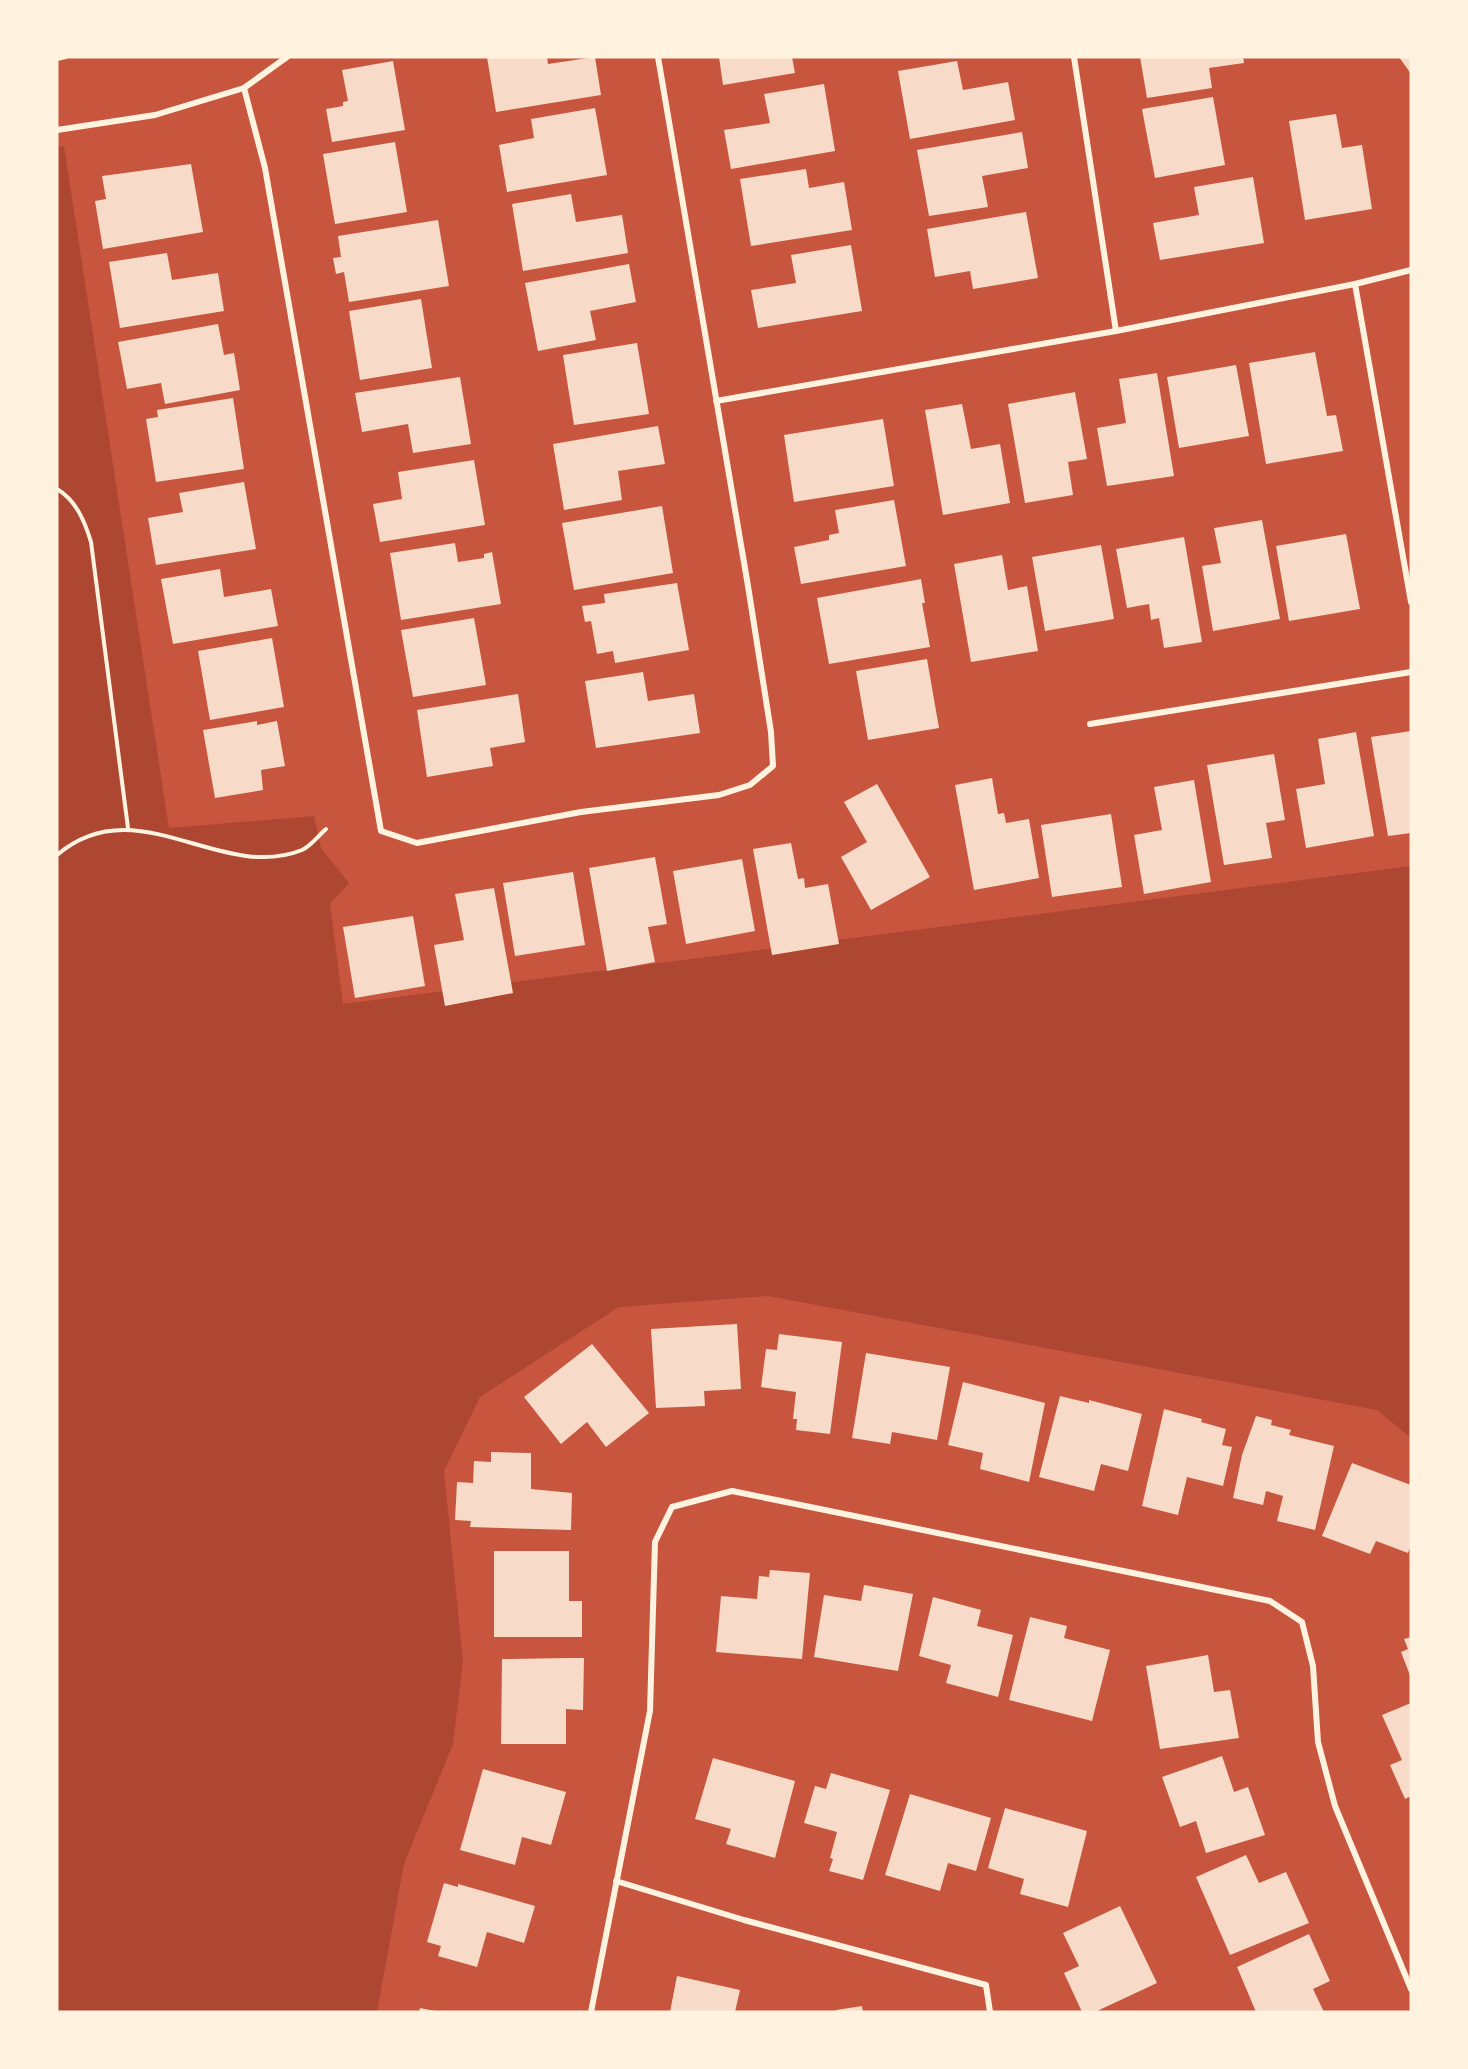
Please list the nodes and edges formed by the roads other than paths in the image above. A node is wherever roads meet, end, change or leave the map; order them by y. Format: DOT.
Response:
graph roads {
  1 [pos="287,57"];
  2 [pos="658,57"];
  3 [pos="1074,57"];
  4 [pos="244,88"];
  5 [pos="57,130"];
  6 [pos="1411,270"];
  7 [pos="1355,284"];
  8 [pos="1116,331"];
  9 [pos="716,400"];
  10 [pos="1411,602"];
  11 [pos="1411,672"];
  12 [pos="1090,724"];
  13 [pos="616,1881"];
  14 [pos="1411,1989"];
  15 [pos="591,2012"];
  16 [pos="990,2012"];
  1 -- 4 [label="street"];
  2 -- 9 [label="street"];
  3 -- 8 [label="street"];
  4 -- 5 [label="street"];
  4 -- 9 [label="street"];
  6 -- 7 [label="street"];
  7 -- 8 [label="street"];
  7 -- 10 [label="street"];
  8 -- 9 [label="street"];
  11 -- 12 [label="street"];
  13 -- 14 [label="street"];
  13 -- 15 [label="street"];
  13 -- 16 [label="street"];
}
